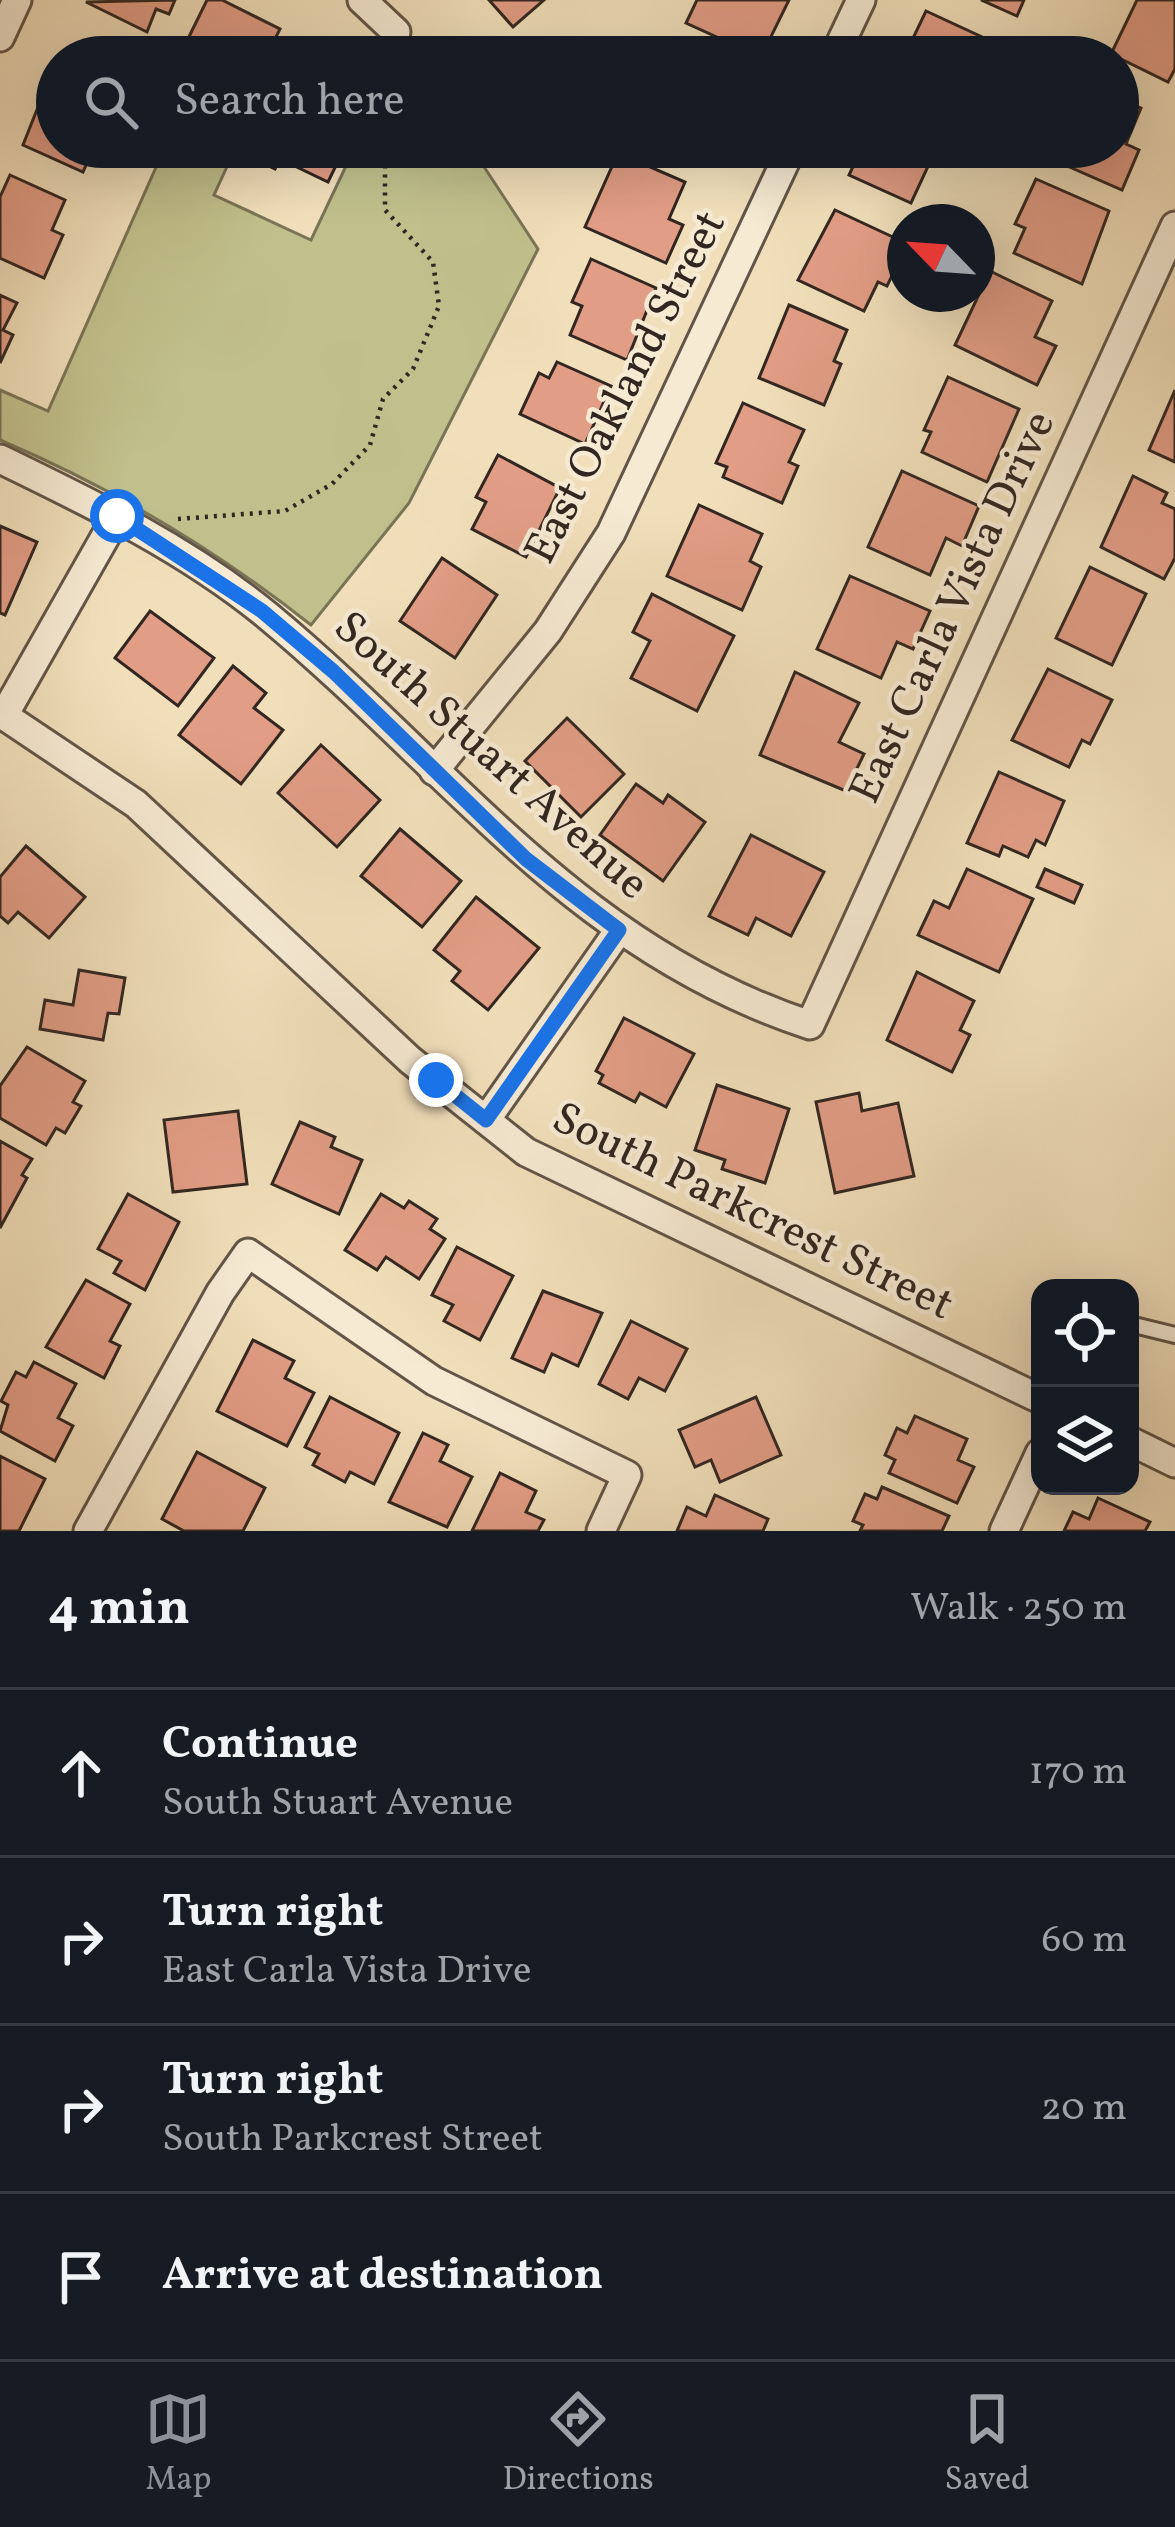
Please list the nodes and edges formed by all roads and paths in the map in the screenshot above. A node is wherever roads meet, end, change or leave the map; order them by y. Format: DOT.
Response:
graph roads {
  1 [pos="17,0"];
  2 [pos="362,0"];
  3 [pos="861,0"];
  4 [pos="395,32"];
  5 [pos="844,36"];
  6 [pos="0,37"];
  7 [pos="385,168"];
  8 [pos="782,168"];
  9 [pos="1175,226"];
  10 [pos="0,459"];
  11 [pos="117,516"];
  12 [pos="173,527"];
  13 [pos="2,714"];
  14 [pos="434,771"];
  15 [pos="619,930"];
  16 [pos="810,1024"];
  17 [pos="486,1120"];
  18 [pos="1139,1326"];
  19 [pos="1175,1335"];
  20 [pos="1031,1395"];
  21 [pos="1139,1446"];
  22 [pos="1175,1463"];
  23 [pos="1031,1472"];
  24 [pos="88,1531"];
  25 [pos="601,1531"];
  26 [pos="1004,1531"];
  1 -- 6 [label="street"];
  2 -- 4 [label="street"];
  3 -- 5 [label="street"];
  7 -- 12 [label="path"];
  8 -- 14 [label="street, East Oakland Street"];
  9 -- 16 [label="street, East Carla Vista Drive"];
  10 -- 11 [label="street, South Stuart Avenue"];
  11 -- 13 [label="street"];
  11 -- 14 [label="street, South Stuart Avenue"];
  13 -- 17 [label="street, South Parkcrest Street"];
  14 -- 15 [label="street, South Stuart Avenue"];
  15 -- 16 [label="street, South Stuart Avenue"];
  15 -- 17 [label="street"];
  17 -- 20 [label="street, South Parkcrest Street"];
  18 -- 19 [label="lane"];
  21 -- 22 [label="street"];
  23 -- 26 [label="street"];
  24 -- 25 [label="street"];
}
